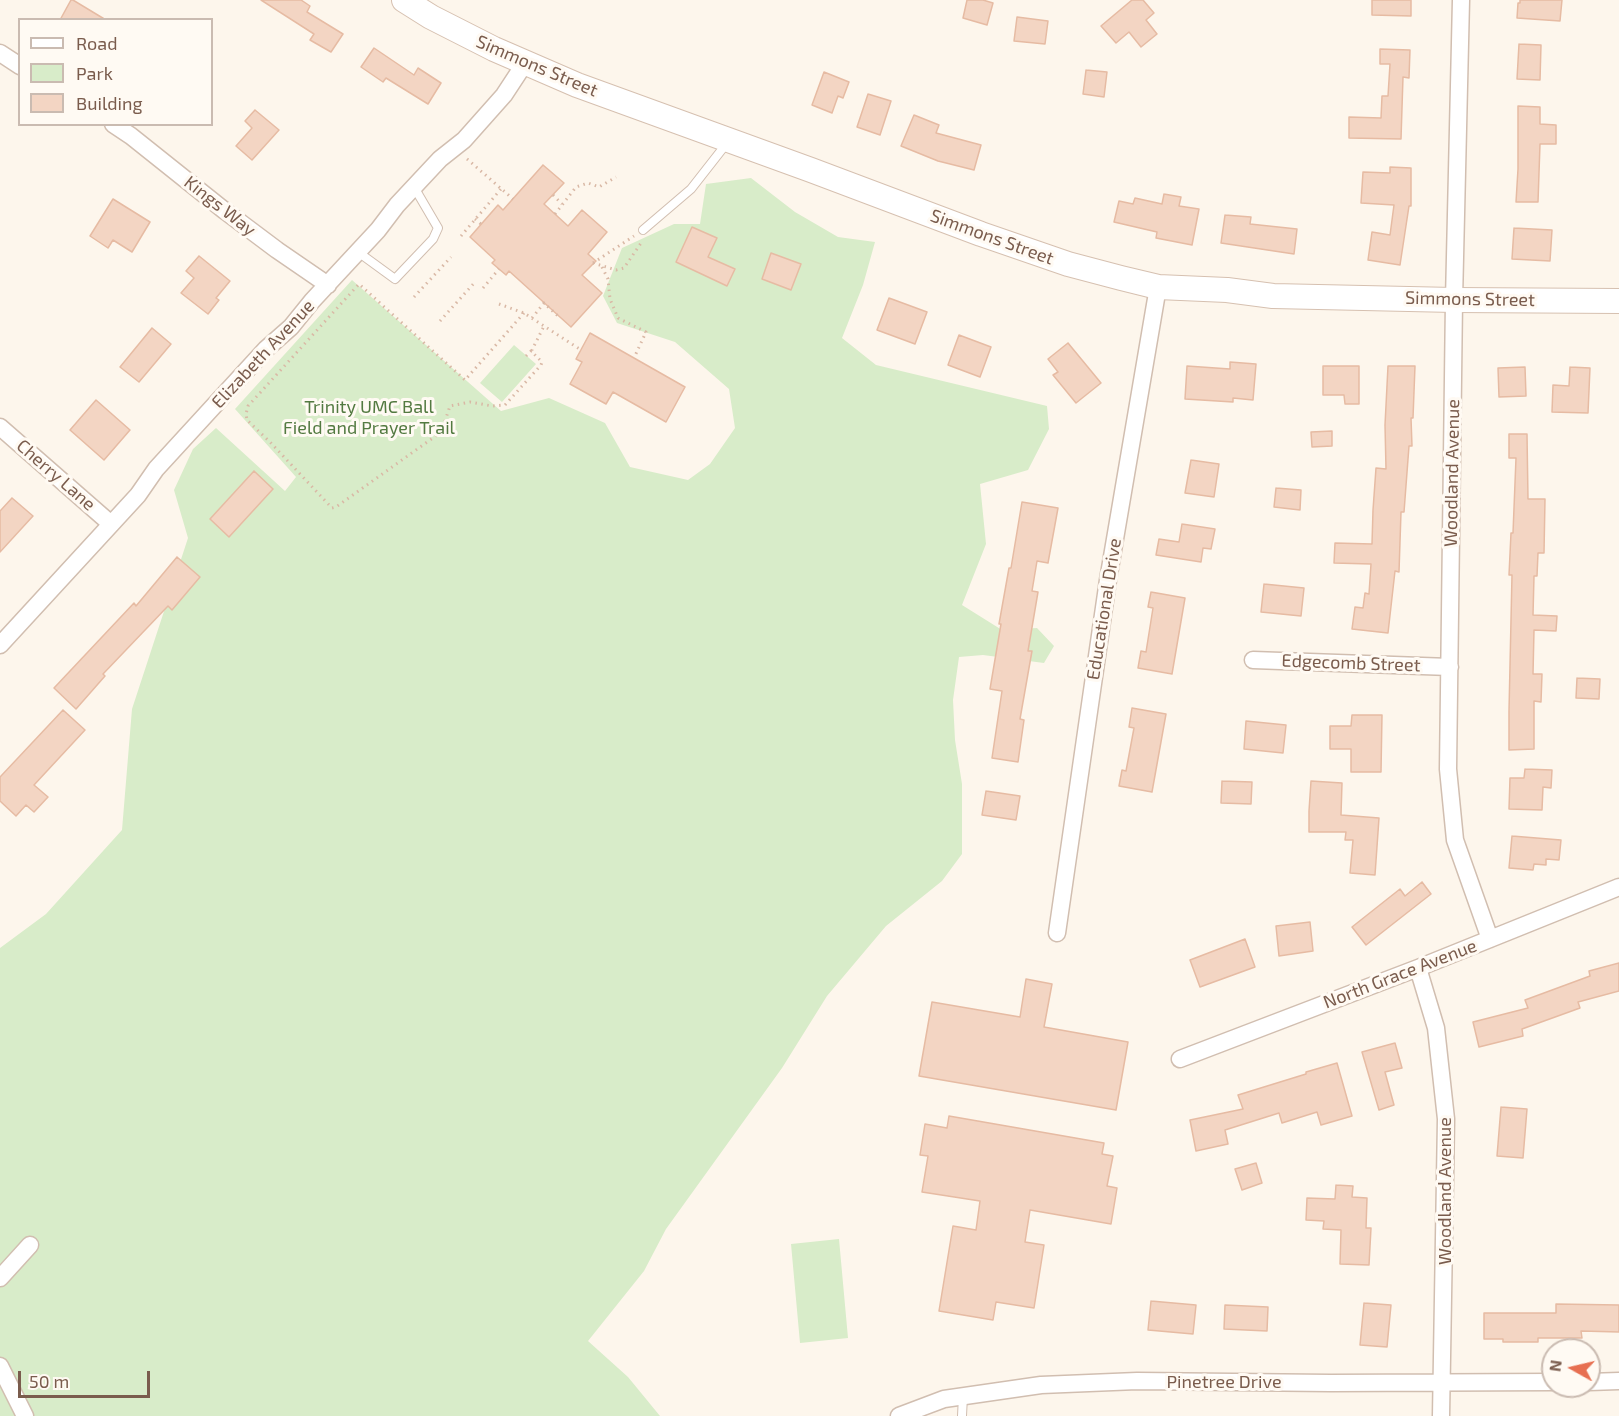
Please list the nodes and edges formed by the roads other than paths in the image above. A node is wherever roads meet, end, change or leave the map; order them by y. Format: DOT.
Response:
graph roads {
  1 [pos="404,0"];
  2 [pos="1461,0"];
  3 [pos="0,53"];
  4 [pos="525,63"];
  5 [pos="18,65"];
  6 [pos="116,126"];
  7 [pos="729,141"];
  8 [pos="414,187"];
  9 [pos="643,230"];
  10 [pos="358,252"];
  11 [pos="328,285"];
  12 [pos="1158,287"];
  13 [pos="1454,300"];
  14 [pos="1619,301"];
  15 [pos="0,427"];
  16 [pos="111,524"];
  17 [pos="0,645"];
  18 [pos="1253,660"];
  19 [pos="1450,667"];
  20 [pos="1619,887"];
  21 [pos="1057,933"];
  22 [pos="1490,939"];
  23 [pos="1418,968"];
  24 [pos="1179,1059"];
  25 [pos="30,1245"];
  26 [pos="0,1278"];
  27 [pos="0,1366"];
  28 [pos="1541,1382"];
  29 [pos="1601,1382"];
  30 [pos="1619,1382"];
  31 [pos="1443,1383"];
  32 [pos="963,1396"];
  33 [pos="25,1416"];
  34 [pos="899,1416"];
  35 [pos="962,1416"];
  36 [pos="1441,1416"];
  1 -- 4 [label="street, Simmons Street"];
  2 -- 13 [label="street, Woodland Avenue"];
  3 -- 5 [label="street"];
  4 -- 7 [label="street, Simmons Street"];
  4 -- 8 [label="street, Elizabeth Avenue"];
  6 -- 11 [label="street, Kings Way"];
  7 -- 9 [label="lane"];
  7 -- 12 [label="street, Simmons Street"];
  8 -- 10 [label="street, Elizabeth Avenue"];
  8 -- 10 [label="lane"];
  10 -- 11 [label="street, Elizabeth Avenue"];
  11 -- 16 [label="street, Elizabeth Avenue"];
  12 -- 13 [label="street, Simmons Street"];
  12 -- 21 [label="street, Educational Drive"];
  13 -- 14 [label="street, Simmons Street"];
  13 -- 19 [label="street, Woodland Avenue"];
  15 -- 16 [label="street, Cherry Lane"];
  16 -- 17 [label="street, Elizabeth Avenue"];
  18 -- 19 [label="street, Edgecomb Street"];
  19 -- 22 [label="street, Woodland Avenue"];
  20 -- 22 [label="street, North Grace Avenue"];
  22 -- 23 [label="street, North Grace Avenue"];
  23 -- 24 [label="street, North Grace Avenue"];
  23 -- 31 [label="street, Woodland Avenue"];
  25 -- 26 [label="street"];
  27 -- 33 [label="street"];
  28 -- 31 [label="street, Pinetree Drive"];
  29 -- 30 [label="street"];
  31 -- 32 [label="street, Pinetree Drive"];
  31 -- 36 [label="street, Woodland Avenue"];
  32 -- 34 [label="street, Pinetree Drive"];
  32 -- 35 [label="lane"];
}
